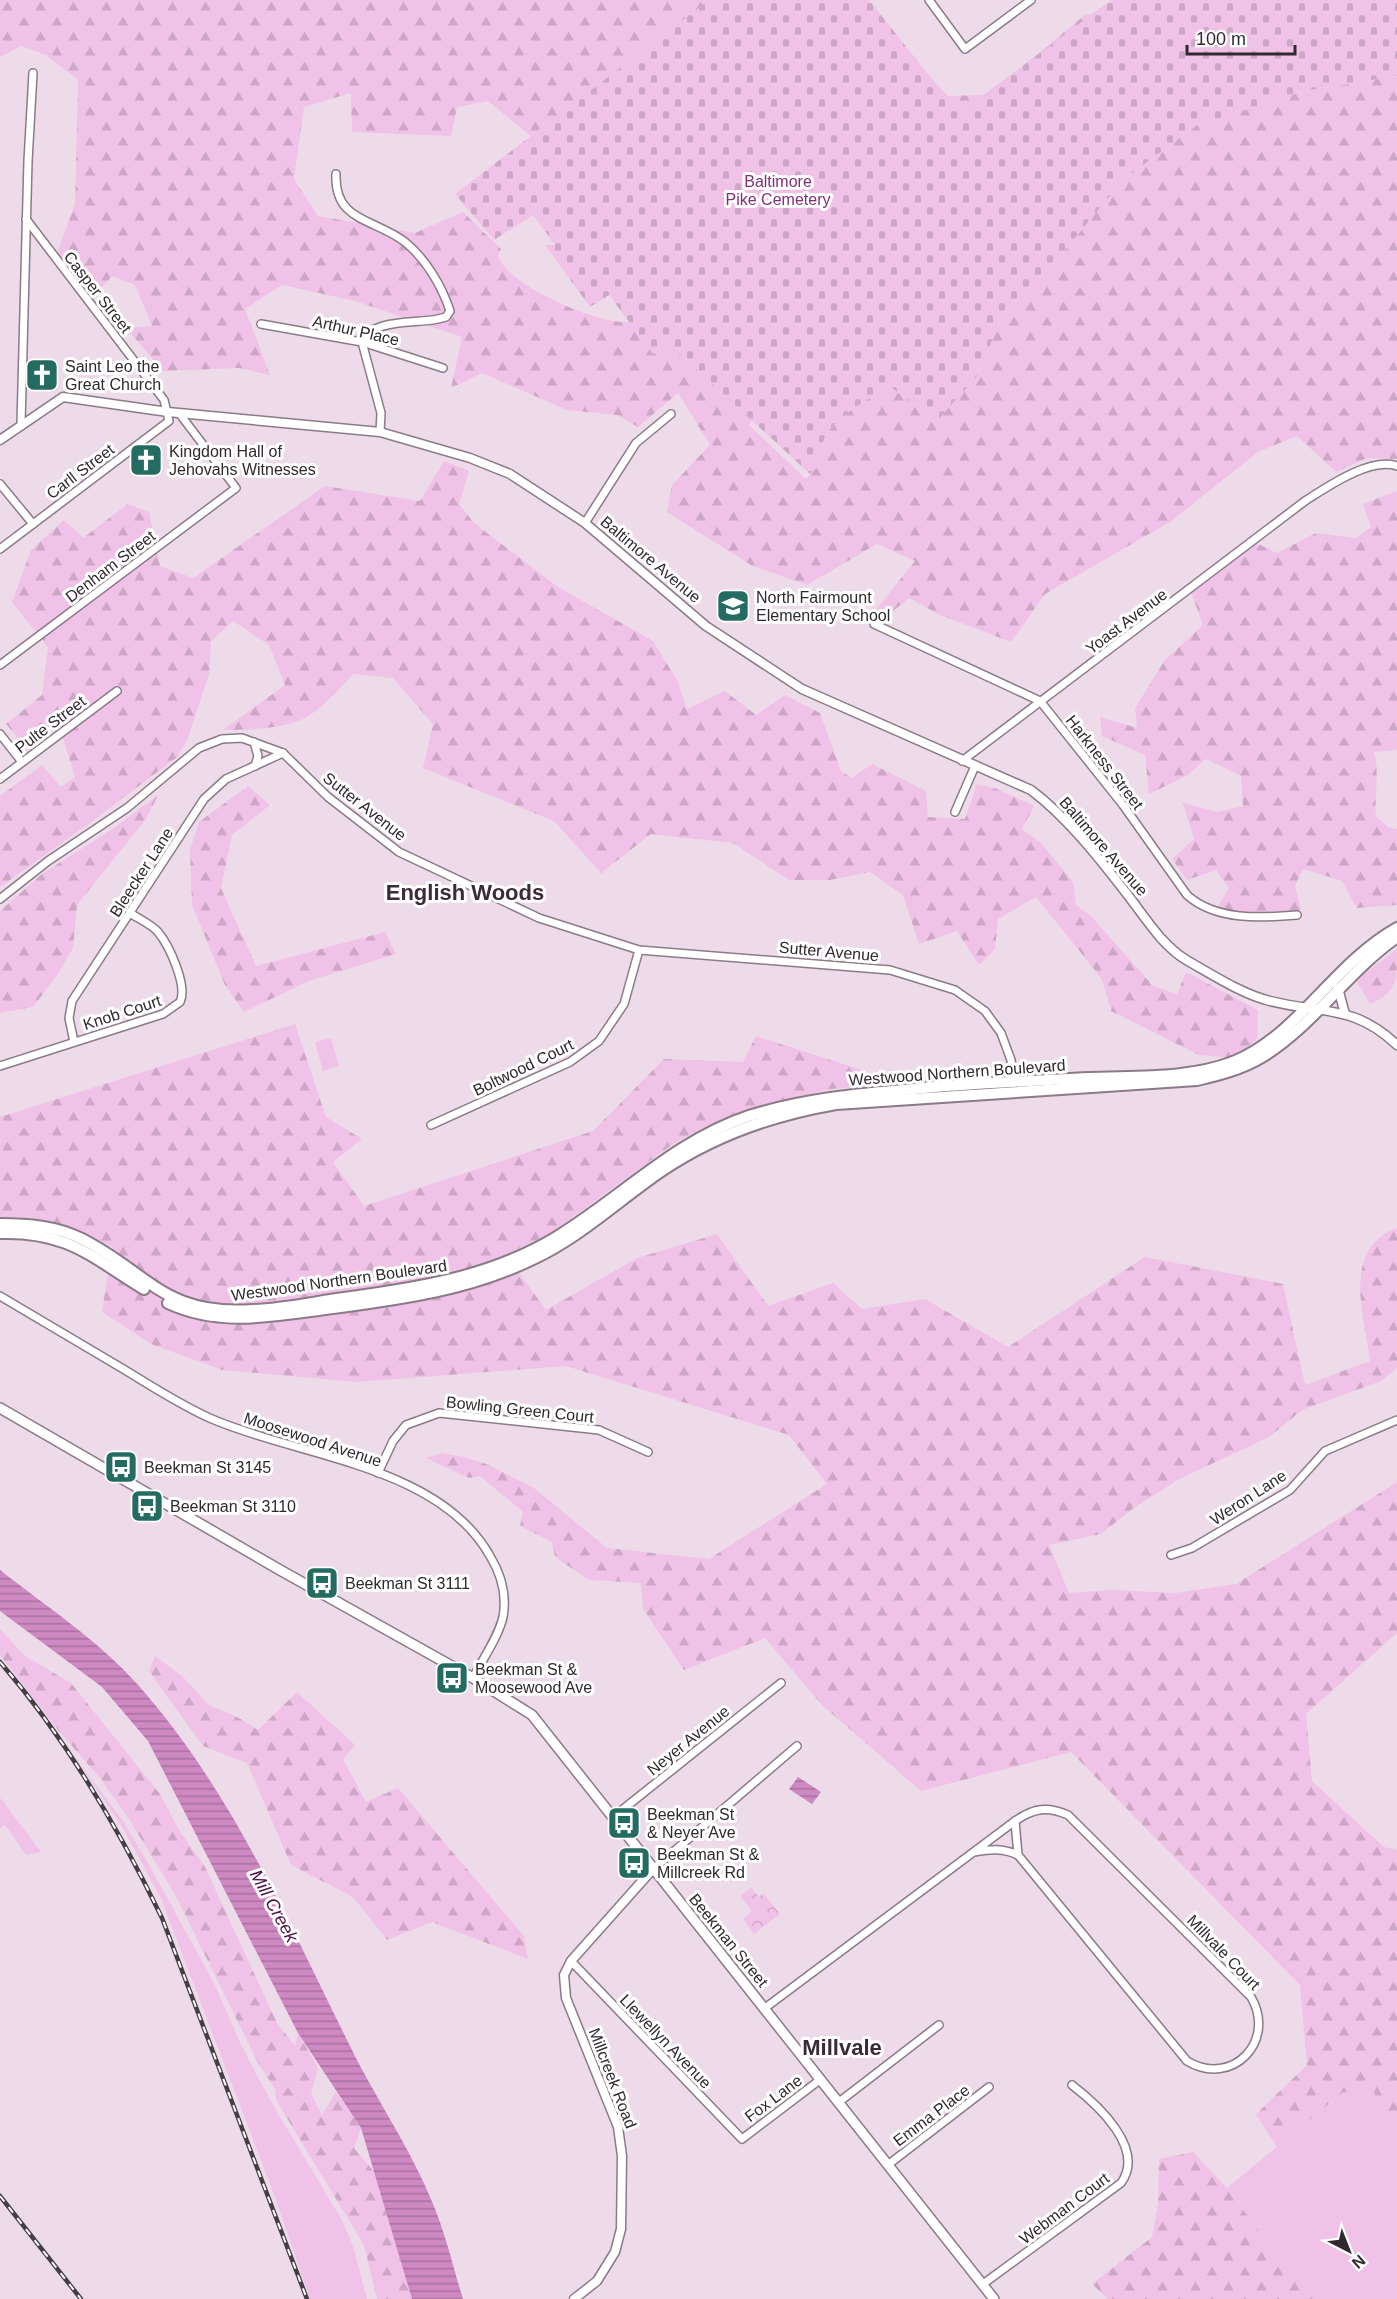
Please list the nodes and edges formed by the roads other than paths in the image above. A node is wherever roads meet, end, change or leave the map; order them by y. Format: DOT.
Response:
graph roads {
  1 [pos="929,0"];
  2 [pos="1031,0"];
  3 [pos="33,73"];
  4 [pos="336,174"];
  5 [pos="26,219"];
  6 [pos="261,324"];
  7 [pos="362,342"];
  8 [pos="443,368"];
  9 [pos="168,412"];
  10 [pos="180,413"];
  11 [pos="670,414"];
  12 [pos="21,424"];
  13 [pos="380,432"];
  14 [pos="0,440"];
  15 [pos="1397,466"];
  16 [pos="0,484"];
  17 [pos="585,523"];
  18 [pos="33,524"];
  19 [pos="0,549"];
  20 [pos="874,624"];
  21 [pos="0,665"];
  22 [pos="117,691"];
  23 [pos="1040,701"];
  24 [pos="0,734"];
  25 [pos="254,742"];
  26 [pos="283,753"];
  27 [pos="963,761"];
  28 [pos="22,762"];
  29 [pos="255,766"];
  30 [pos="975,766"];
  31 [pos="0,779"];
  32 [pos="955,812"];
  33 [pos="0,899"];
  34 [pos="130,913"];
  35 [pos="1297,915"];
  36 [pos="1397,927"];
  37 [pos="1397,937"];
  38 [pos="639,950"];
  39 [pos="1338,988"];
  40 [pos="1306,1007"];
  41 [pos="1318,1008"];
  42 [pos="1345,1014"];
  43 [pos="74,1042"];
  44 [pos="1397,1045"];
  45 [pos="0,1066"];
  46 [pos="1014,1087"];
  47 [pos="431,1125"];
  48 [pos="0,1224"];
  49 [pos="0,1233"];
  50 [pos="0,1296"];
  51 [pos="0,1408"];
  52 [pos="1397,1420"];
  53 [pos="648,1452"];
  54 [pos="378,1473"];
  55 [pos="1171,1555"];
  56 [pos="473,1678"];
  57 [pos="781,1683"];
  58 [pos="797,1746"];
  59 [pos="612,1818"];
  60 [pos="1015,1821"];
  61 [pos="974,1852"];
  62 [pos="1018,1855"];
  63 [pos="652,1870"];
  64 [pos="571,1961"];
  65 [pos="765,2008"];
  66 [pos="939,2025"];
  67 [pos="821,2079"];
  68 [pos="1072,2085"];
  69 [pos="989,2087"];
  70 [pos="839,2102"];
  71 [pos="742,2139"];
  72 [pos="889,2164"];
  73 [pos="983,2284"];
  74 [pos="574,2299"];
  75 [pos="994,2299"];
  1 -- 2 [label="street"];
  3 -- 5 [label="street"];
  4 -- 7 [label="street"];
  5 -- 9 [label="street, Casper Street"];
  5 -- 12 [label="street"];
  6 -- 7 [label="street, Arthur Place"];
  7 -- 8 [label="street, Arthur Place"];
  7 -- 13 [label="street"];
  9 -- 10 [label="street, Baltimore Avenue"];
  9 -- 12 [label="street, Baltimore Avenue"];
  9 -- 18 [label="street, Carll Street"];
  10 -- 13 [label="street, Baltimore Avenue"];
  10 -- 21 [label="street, Denham Street"];
  11 -- 17 [label="street"];
  12 -- 14 [label="street, Baltimore Avenue"];
  13 -- 17 [label="street, Baltimore Avenue"];
  15 -- 23 [label="street, Yoast Avenue"];
  16 -- 18 [label="street"];
  17 -- 27 [label="street, Baltimore Avenue"];
  18 -- 19 [label="street, Carll Street"];
  20 -- 23 [label="street, Harkness Street"];
  22 -- 28 [label="street, Pulte Street"];
  23 -- 27 [label="street, Yoast Avenue"];
  23 -- 35 [label="street, Harkness Street"];
  24 -- 28 [label="street"];
  25 -- 26 [label="street, Sutter Avenue"];
  25 -- 29 [label="street"];
  25 -- 33 [label="street, Sutter Avenue"];
  26 -- 29 [label="street, Bleecker Lane"];
  26 -- 38 [label="street, Sutter Avenue"];
  27 -- 30 [label="street, Baltimore Avenue"];
  28 -- 31 [label="street, Pulte Street"];
  29 -- 34 [label="street, Bleecker Lane"];
  30 -- 32 [label="street"];
  30 -- 40 [label="street, Baltimore Avenue"];
  34 -- 43 [label="street, Bleecker Lane"];
  34 -- 43 [label="street, Knob Court"];
  36 -- 40 [label="main road, Westwood Northern Boulevard"];
  37 -- 39 [label="main road, Westwood Northern Boulevard"];
  38 -- 46 [label="street, Sutter Avenue"];
  38 -- 47 [label="street, Boltwood Court"];
  39 -- 41 [label="main road, Westwood Northern Boulevard"];
  39 -- 42 [label="street"];
  40 -- 41 [label="street, Baltimore Avenue"];
  40 -- 46 [label="main road, Westwood Northern Boulevard"];
  41 -- 42 [label="street, Baltimore Avenue"];
  41 -- 46 [label="main road, Westwood Northern Boulevard"];
  42 -- 44 [label="street, Baltimore Avenue"];
  43 -- 45 [label="street, Knob Court"];
  46 -- 48 [label="main road, Westwood Northern Boulevard"];
  46 -- 49 [label="main road, Westwood Northern Boulevard"];
  50 -- 54 [label="street, Moosewood Avenue"];
  51 -- 56 [label="main road, Beekman Street"];
  52 -- 55 [label="street, Weron Lane"];
  53 -- 54 [label="street, Bowling Green Court"];
  54 -- 56 [label="street, Moosewood Avenue"];
  56 -- 59 [label="main road, Beekman Street"];
  57 -- 59 [label="street, Neyer Avenue"];
  58 -- 63 [label="street"];
  59 -- 63 [label="main road, Beekman Street"];
  60 -- 61 [label="street, Millvale Court"];
  60 -- 62 [label="street"];
  60 -- 62 [label="street, Millvale Court"];
  61 -- 62 [label="street"];
  61 -- 65 [label="street, Millvale Court"];
  63 -- 64 [label="street"];
  63 -- 65 [label="main road, Beekman Street"];
  64 -- 71 [label="street, Llewellyn Avenue"];
  64 -- 74 [label="street, Millcreek Road"];
  65 -- 67 [label="main road, Beekman Street"];
  66 -- 70 [label="street"];
  67 -- 70 [label="main road, Beekman Street"];
  67 -- 71 [label="street, Fox Lane"];
  68 -- 73 [label="street, Webman Court"];
  69 -- 72 [label="street, Emma Place"];
  70 -- 72 [label="main road, Beekman Street"];
  72 -- 73 [label="main road, Beekman Street"];
  73 -- 75 [label="main road, Beekman Street"];
}
